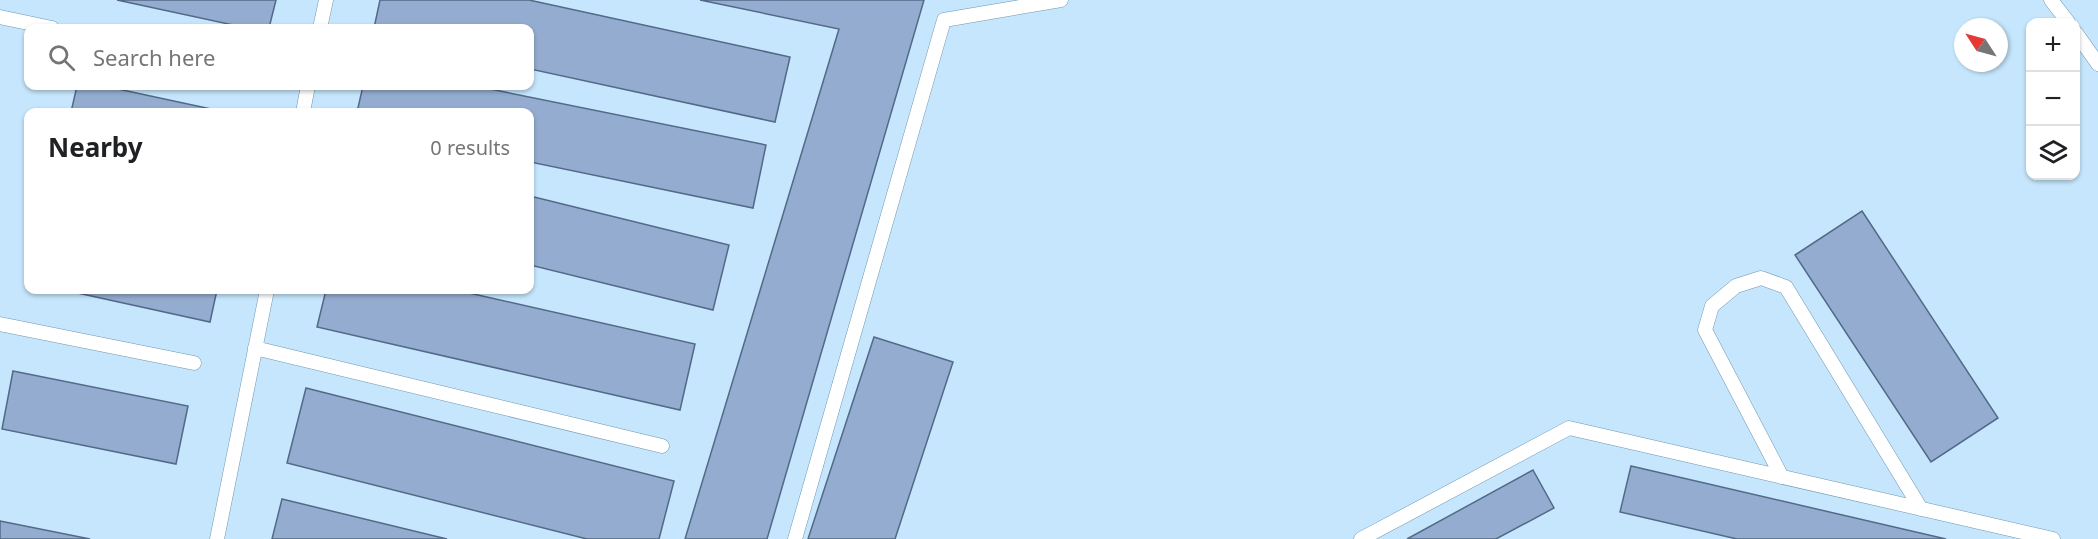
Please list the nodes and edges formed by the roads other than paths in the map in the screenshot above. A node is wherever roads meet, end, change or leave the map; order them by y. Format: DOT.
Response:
graph roads {
  1 [pos="326,0"];
  2 [pos="1060,0"];
  3 [pos="2051,0"];
  4 [pos="0,17"];
  5 [pos="2065,18"];
  6 [pos="33,24"];
  7 [pos="321,24"];
  8 [pos="2080,39"];
  9 [pos="2098,64"];
  10 [pos="307,90"];
  11 [pos="304,108"];
  12 [pos="266,294"];
  13 [pos="0,324"];
  14 [pos="255,348"];
  15 [pos="194,363"];
  16 [pos="662,446"];
  17 [pos="1782,477"];
  18 [pos="1920,509"];
  19 [pos="217,539"];
  20 [pos="795,539"];
  21 [pos="1361,539"];
  22 [pos="2053,539"];
  1 -- 7 [label="lane"];
  2 -- 20 [label="lane"];
  3 -- 5 [label="lane"];
  4 -- 6 [label="lane"];
  8 -- 9 [label="lane"];
  10 -- 11 [label="lane"];
  12 -- 14 [label="lane"];
  13 -- 15 [label="lane"];
  14 -- 16 [label="lane"];
  14 -- 19 [label="lane"];
  17 -- 18 [label="lane"];
  17 -- 18 [label="lane"];
  17 -- 21 [label="lane"];
  18 -- 22 [label="lane"];
}
